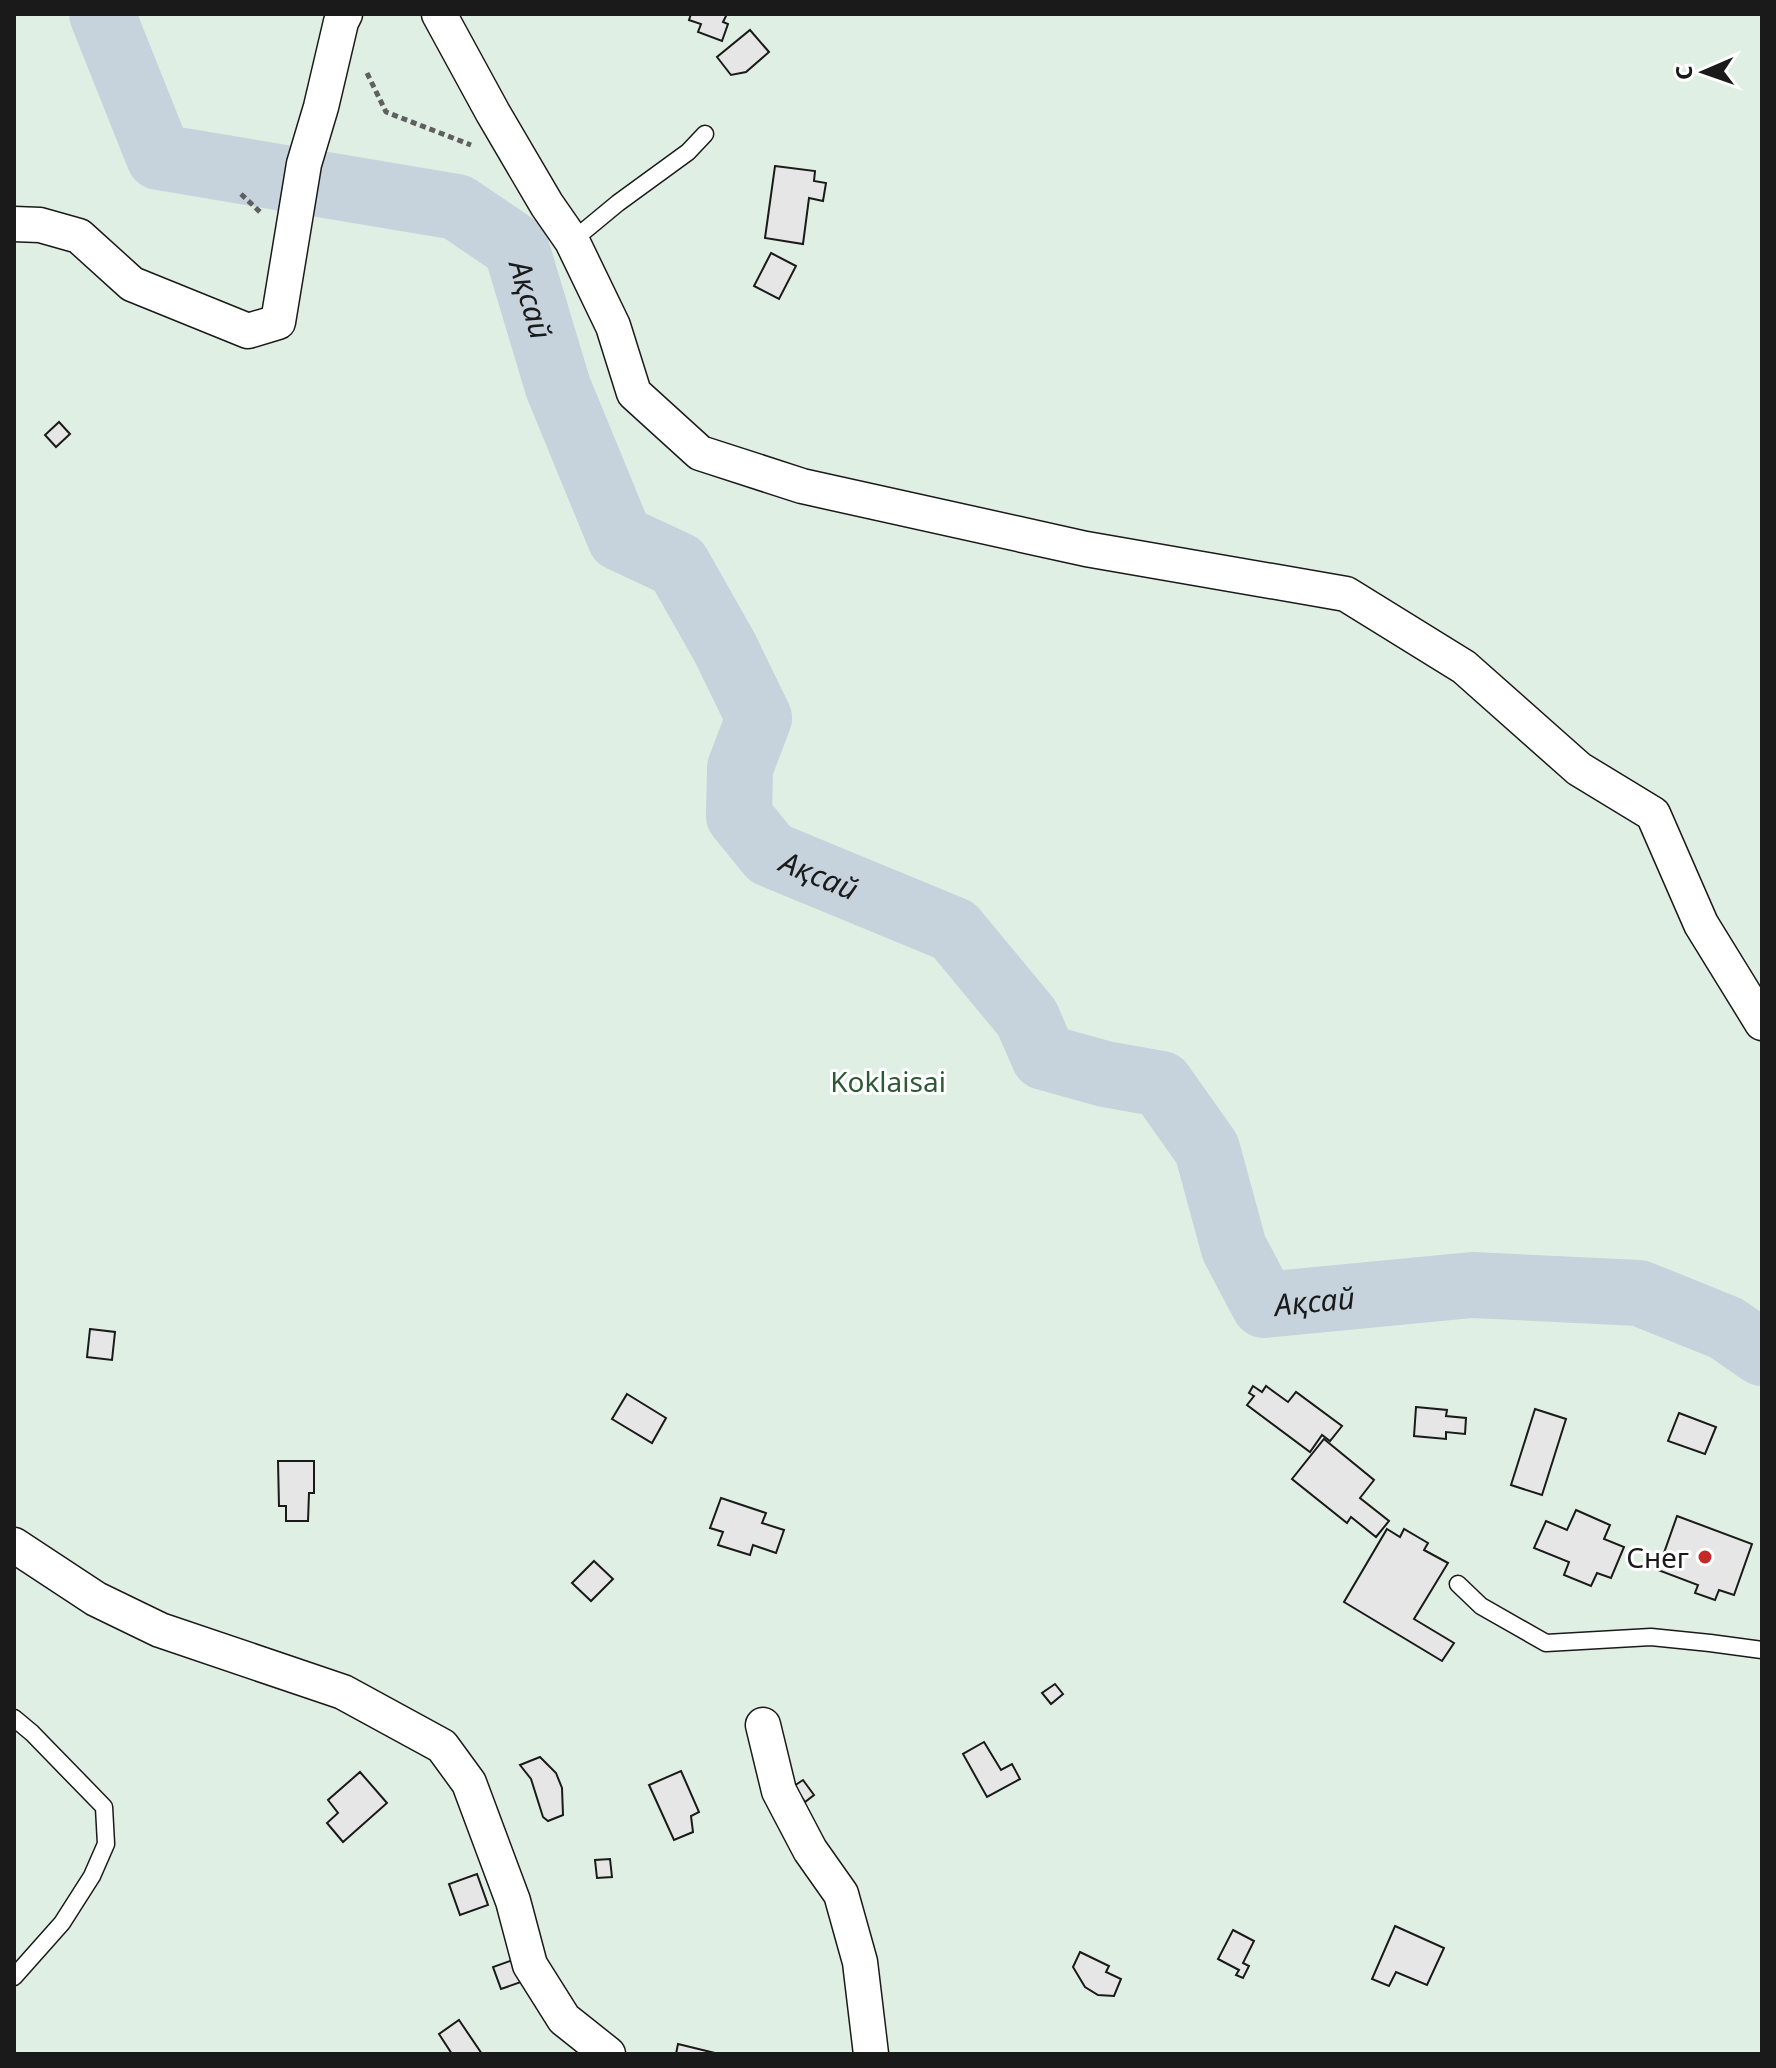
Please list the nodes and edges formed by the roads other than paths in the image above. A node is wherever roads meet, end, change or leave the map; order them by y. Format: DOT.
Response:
graph roads {
  1 [pos="439,14"];
  2 [pos="343,18"];
  3 [pos="705,134"];
  4 [pos="14,224"];
  5 [pos="572,241"];
  6 [pos="1762,1023"];
  7 [pos="14,1545"];
  8 [pos="1458,1584"];
  9 [pos="1762,1650"];
  10 [pos="14,1718"];
  11 [pos="763,1725"];
  12 [pos="14,1977"];
  13 [pos="608,2054"];
  14 [pos="871,2054"];
  1 -- 5 [label="street"];
  2 -- 4 [label="street"];
  3 -- 5 [label="lane"];
  5 -- 6 [label="street"];
  7 -- 13 [label="street"];
  8 -- 9 [label="lane"];
  10 -- 12 [label="lane"];
  11 -- 14 [label="street"];
}
